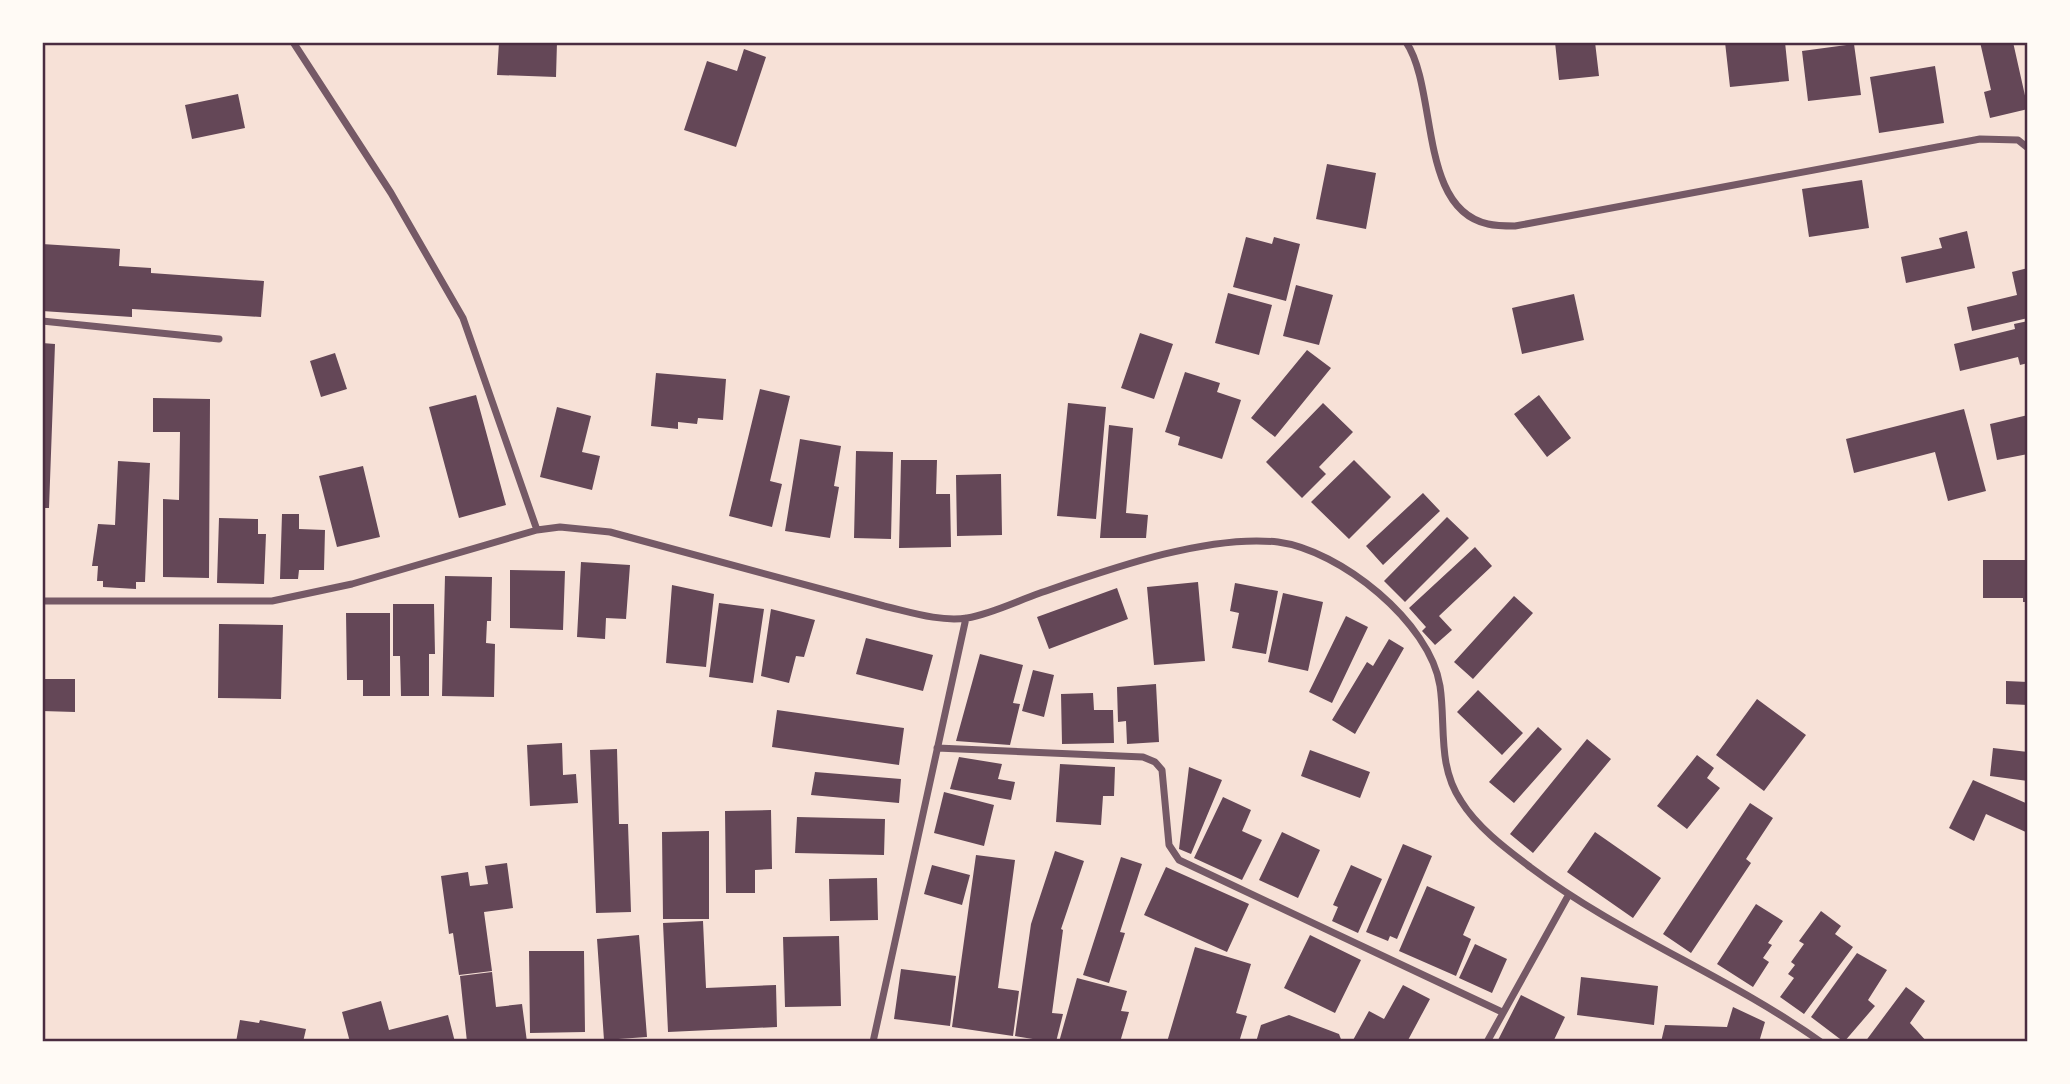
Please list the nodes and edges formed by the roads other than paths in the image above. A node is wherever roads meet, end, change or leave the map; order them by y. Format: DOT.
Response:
graph roads {
  1 [pos="293,42"];
  2 [pos="1406,42"];
  3 [pos="2028,148"];
  4 [pos="42,321"];
  5 [pos="219,339"];
  6 [pos="537,530"];
  7 [pos="42,601"];
  8 [pos="966,618"];
  9 [pos="937,748"];
  10 [pos="1568,896"];
  11 [pos="1502,1012"];
  12 [pos="873,1042"];
  13 [pos="1487,1042"];
  14 [pos="1821,1042"];
  1 -- 6 [label="street"];
  2 -- 3 [label="street"];
  4 -- 5 [label="street"];
  6 -- 7 [label="street"];
  6 -- 8 [label="street"];
  8 -- 9 [label="street"];
  8 -- 10 [label="street"];
  9 -- 11 [label="street"];
  9 -- 12 [label="street"];
  10 -- 11 [label="street"];
  10 -- 14 [label="street"];
  11 -- 13 [label="street"];
}
